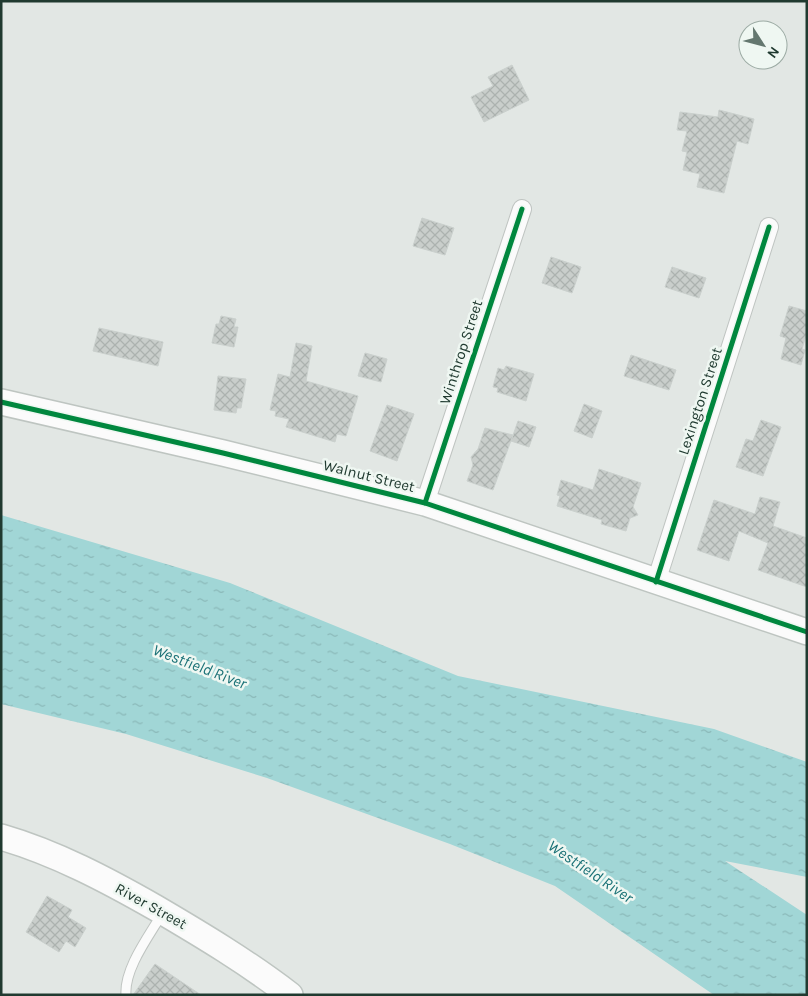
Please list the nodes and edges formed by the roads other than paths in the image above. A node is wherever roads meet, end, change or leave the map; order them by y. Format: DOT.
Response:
graph roads {
  1 [pos="522,209"];
  2 [pos="769,228"];
  3 [pos="1,402"];
  4 [pos="424,503"];
  5 [pos="656,582"];
  6 [pos="807,632"];
  7 [pos="1,837"];
  8 [pos="163,912"];
  9 [pos="126,995"];
  10 [pos="290,995"];
  1 -- 4 [label="street, Winthrop Street"];
  2 -- 5 [label="street, Lexington Street"];
  3 -- 4 [label="main road, Walnut Street"];
  4 -- 5 [label="main road, Walnut Street"];
  5 -- 6 [label="main road, Walnut Street"];
  7 -- 8 [label="main road, River Street"];
  8 -- 9 [label="lane"];
  8 -- 10 [label="main road, River Street"];
}
